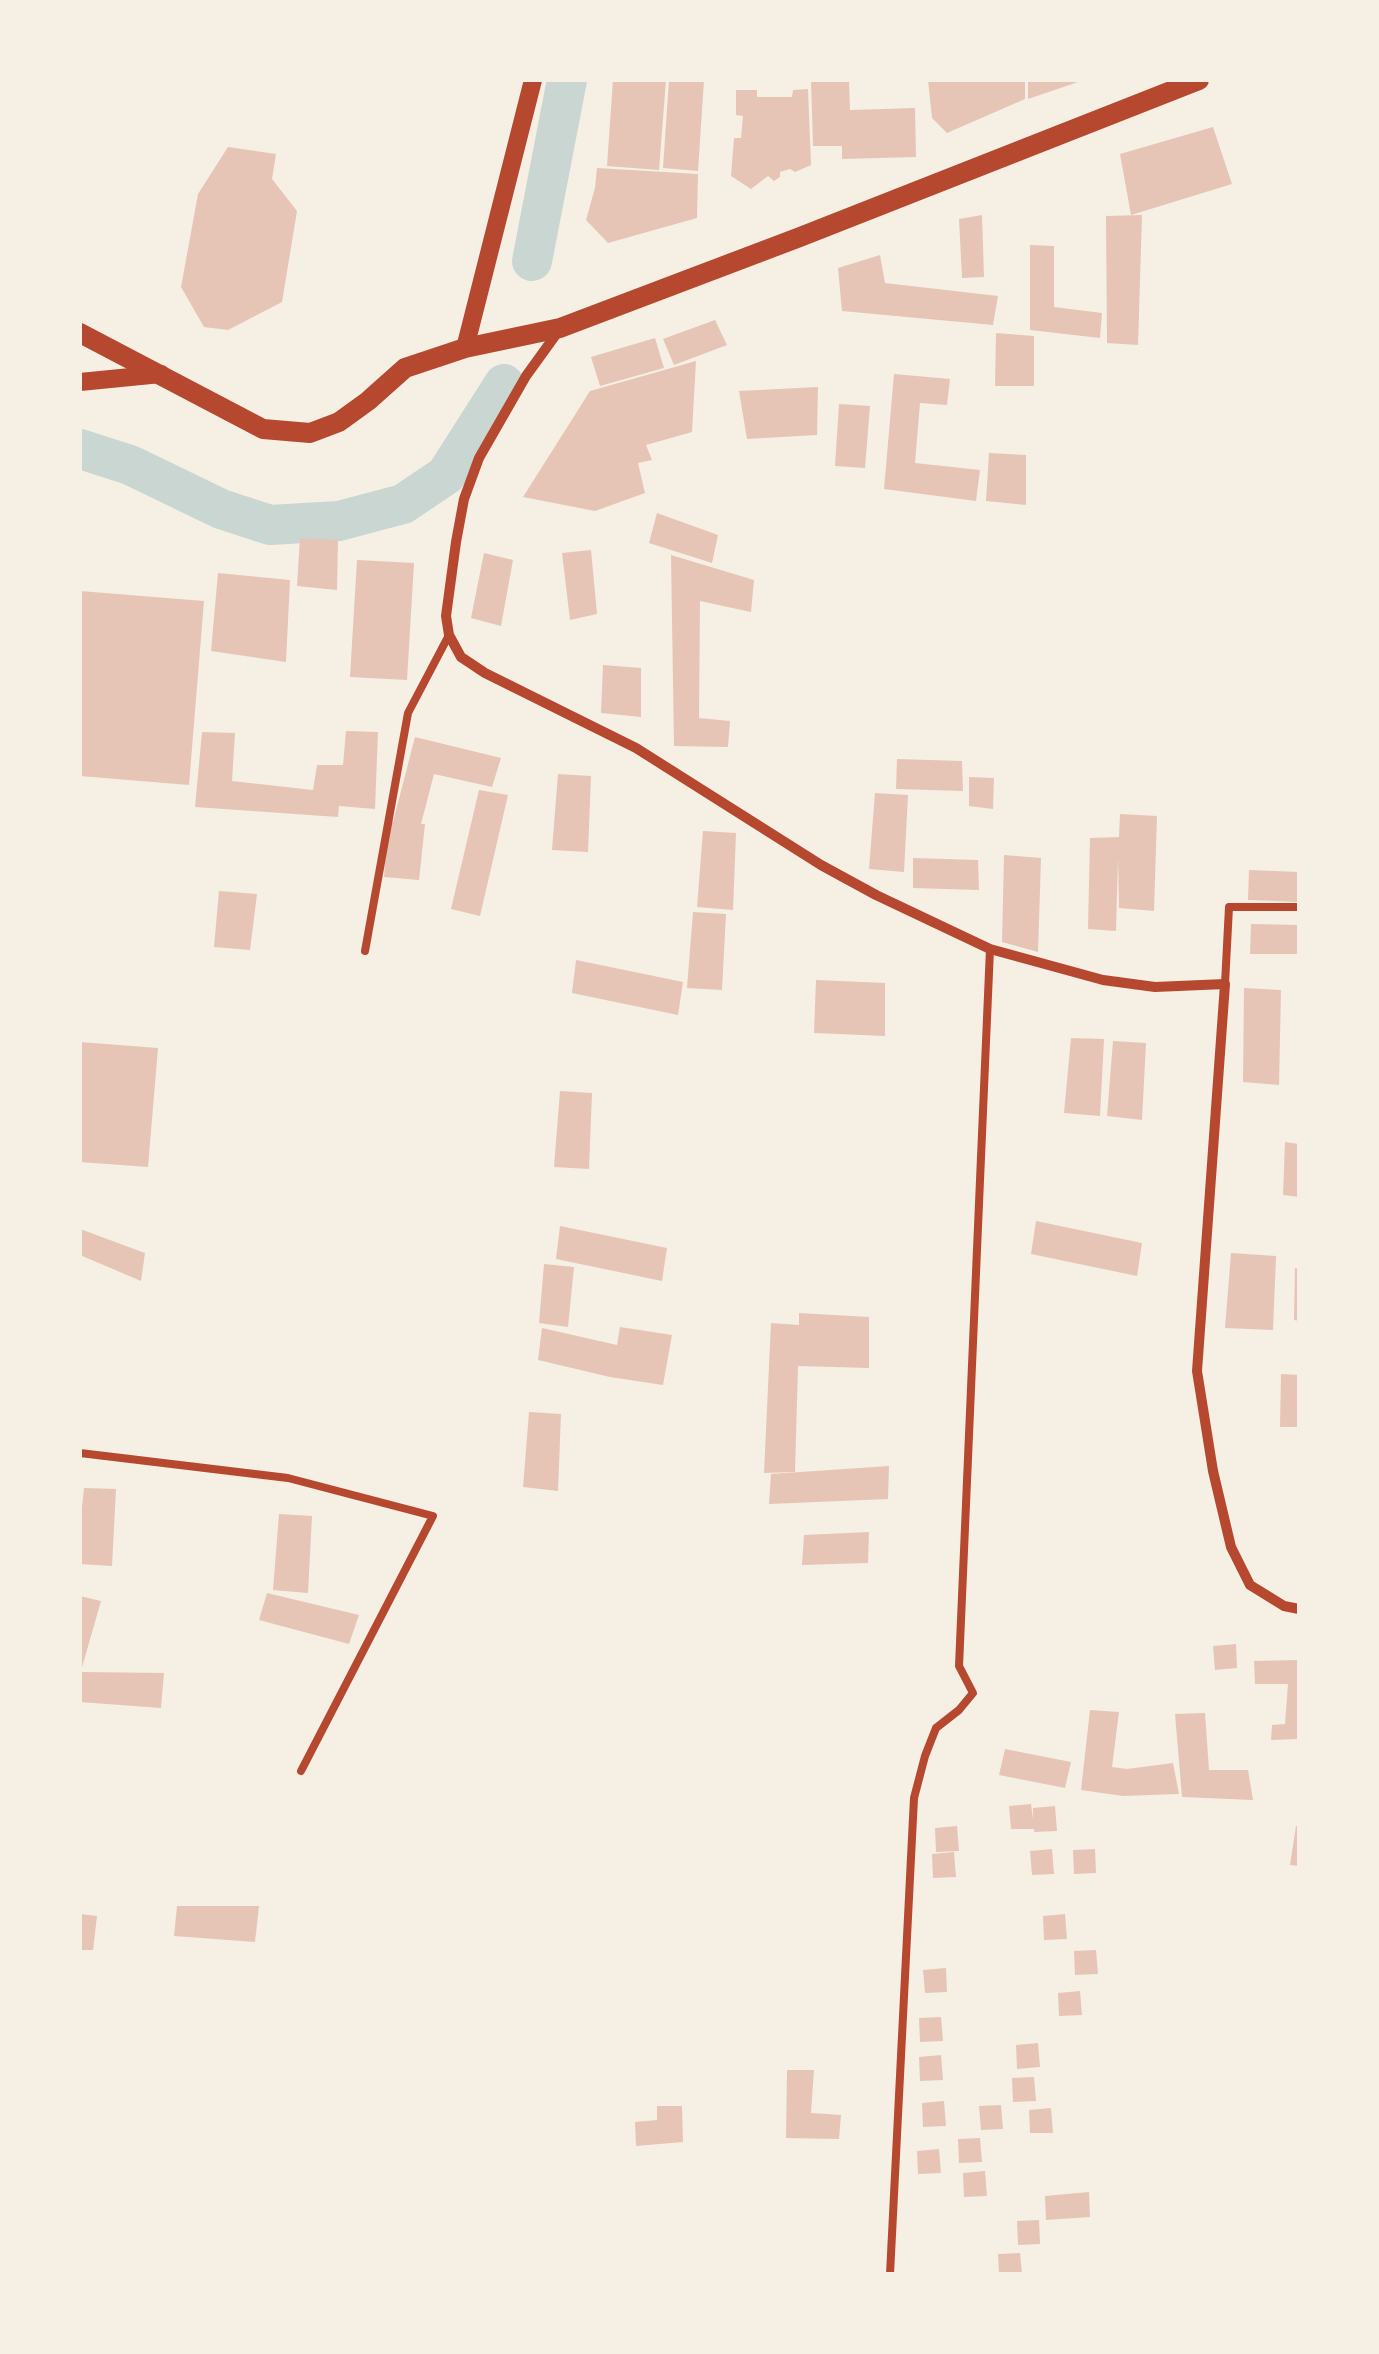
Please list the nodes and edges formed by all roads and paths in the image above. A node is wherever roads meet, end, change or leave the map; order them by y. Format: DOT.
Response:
graph roads {
  1 [pos="533,80"];
  2 [pos="1199,80"];
  3 [pos="560,328"];
  4 [pos="80,333"];
  5 [pos="466,348"];
  6 [pos="161,374"];
  7 [pos="80,382"];
  8 [pos="449,636"];
  9 [pos="1299,907"];
  10 [pos="990,949"];
  11 [pos="364,951"];
  12 [pos="1225,984"];
  13 [pos="80,1452"];
  14 [pos="1299,1609"];
  15 [pos="301,1771"];
  16 [pos="890,2274"];
  1 -- 5 [label="street"];
  2 -- 3 [label="main road"];
  3 -- 5 [label="main road"];
  3 -- 8 [label="street"];
  4 -- 6 [label="main road"];
  5 -- 6 [label="main road"];
  6 -- 7 [label="street"];
  8 -- 10 [label="street"];
  8 -- 11 [label="lane"];
  9 -- 12 [label="lane"];
  10 -- 12 [label="street"];
  10 -- 16 [label="lane"];
  12 -- 14 [label="street"];
  13 -- 15 [label="lane"];
}
